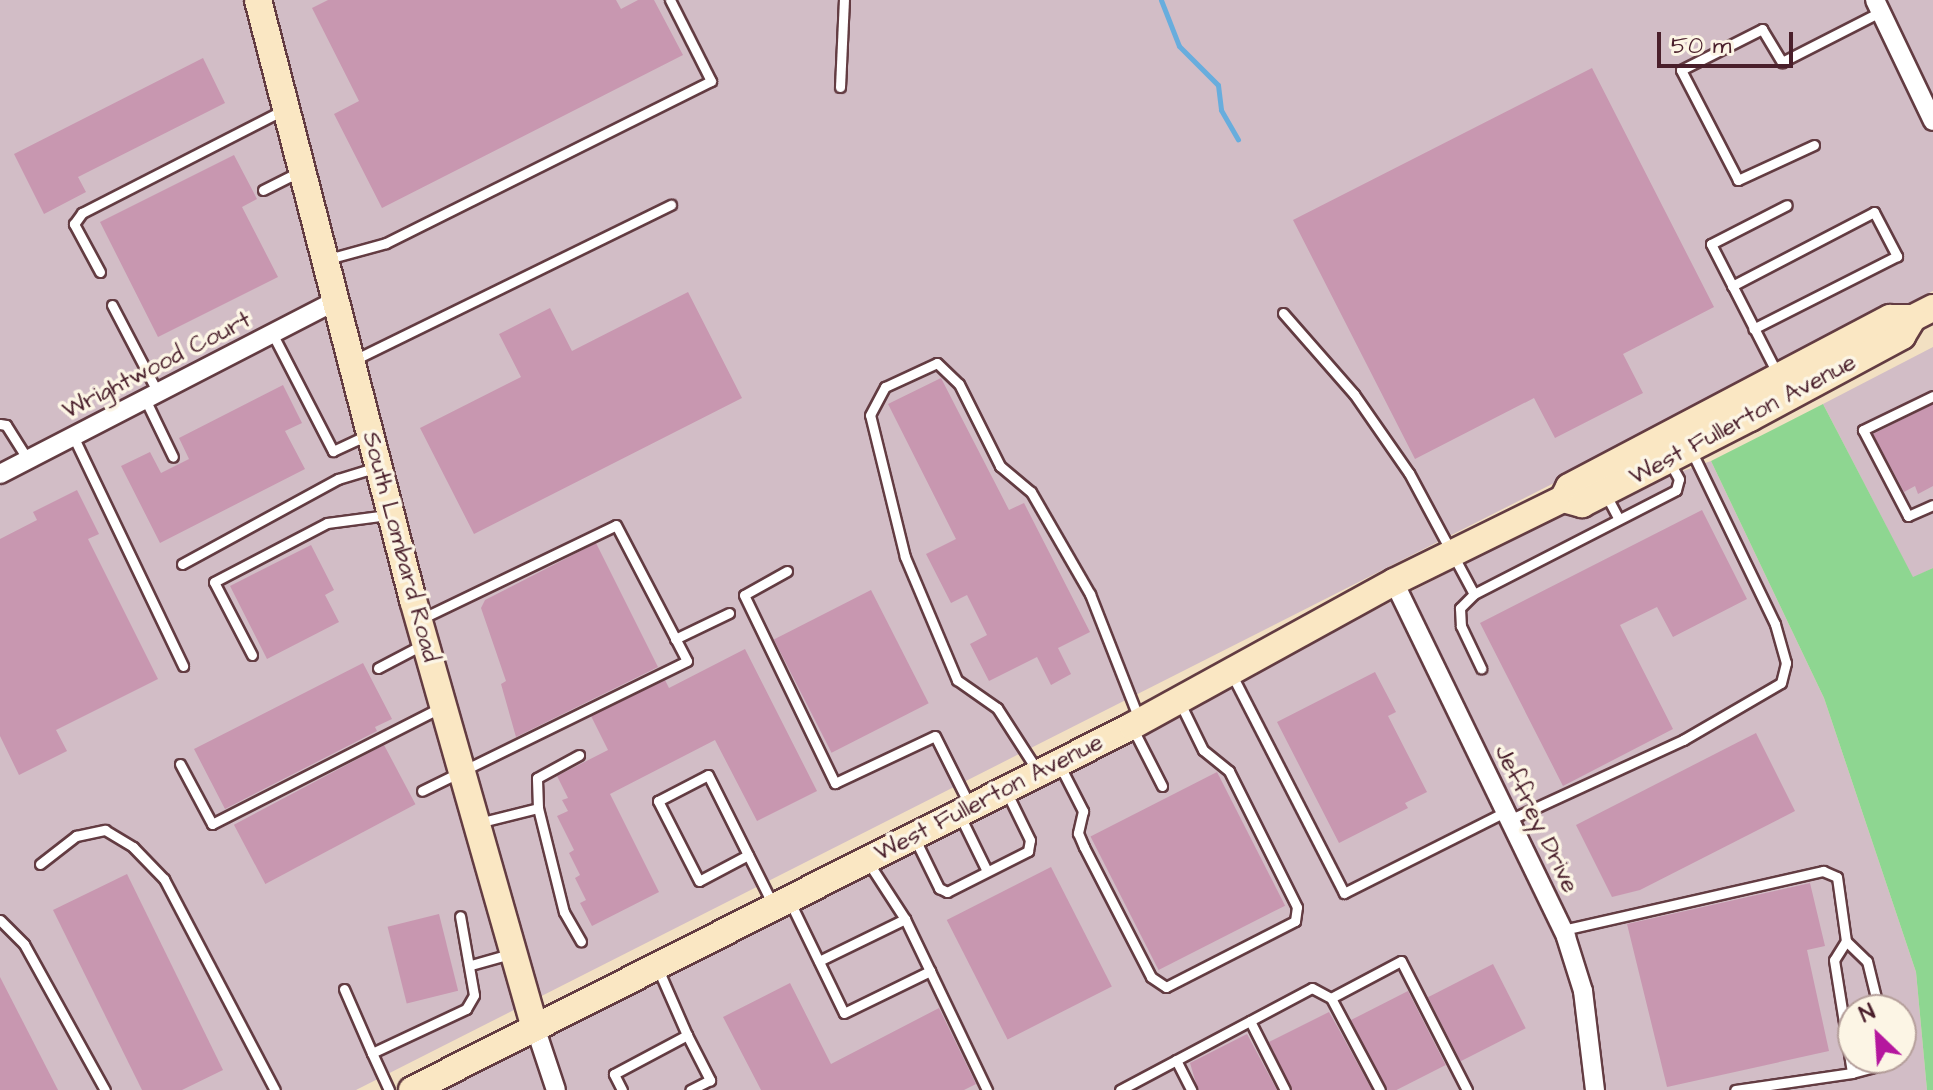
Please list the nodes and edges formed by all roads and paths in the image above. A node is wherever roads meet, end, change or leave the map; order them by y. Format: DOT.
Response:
graph roads {
  1 [pos="258,0"];
  2 [pos="670,0"];
  3 [pos="844,0"];
  4 [pos="1877,6"];
  5 [pos="840,87"];
  6 [pos="1928,98"];
  7 [pos="286,108"];
  8 [pos="1933,121"];
  9 [pos="1814,145"];
  10 [pos="302,170"];
  11 [pos="263,190"];
  12 [pos="671,205"];
  13 [pos="1787,205"];
  14 [pos="325,260"];
  15 [pos="100,272"];
  16 [pos="1732,286"];
  17 [pos="335,301"];
  18 [pos="112,305"];
  19 [pos="1283,313"];
  20 [pos="1923,313"];
  21 [pos="1753,329"];
  22 [pos="272,333"];
  23 [pos="351,361"];
  24 [pos="1779,376"];
  25 [pos="151,396"];
  26 [pos="1933,396"];
  27 [pos="0,424"];
  28 [pos="370,434"];
  29 [pos="73,436"];
  30 [pos="1679,454"];
  31 [pos="173,457"];
  32 [pos="28,460"];
  33 [pos="378,467"];
  34 [pos="0,474"];
  35 [pos="1605,492"];
  36 [pos="1563,499"];
  37 [pos="1933,505"];
  38 [pos="390,514"];
  39 [pos="1619,519"];
  40 [pos="1450,555"];
  41 [pos="182,564"];
  42 [pos="787,571"];
  43 [pos="1394,582"];
  44 [pos="1474,594"];
  45 [pos="729,613"];
  46 [pos="421,632"];
  47 [pos="675,639"];
  48 [pos="252,655"];
  49 [pos="183,666"];
  50 [pos="378,668"];
  51 [pos="1481,668"];
  52 [pos="1230,672"];
  53 [pos="1178,700"];
  54 [pos="442,707"];
  55 [pos="1136,724"];
  56 [pos="579,755"];
  57 [pos="180,764"];
  58 [pos="1049,768"];
  59 [pos="460,772"];
  60 [pos="1162,786"];
  61 [pos="1005,790"];
  62 [pos="422,791"];
  63 [pos="538,808"];
  64 [pos="964,810"];
  65 [pos="1507,816"];
  66 [pos="474,824"];
  67 [pos="913,836"];
  68 [pos="748,855"];
  69 [pos="866,860"];
  70 [pos="40,864"];
  71 [pos="987,871"];
  72 [pos="781,903"];
  73 [pos="460,916"];
  74 [pos="905,919"];
  75 [pos="0,920"];
  76 [pos="1563,930"];
  77 [pos="1846,941"];
  78 [pos="581,942"];
  79 [pos="510,954"];
  80 [pos="819,961"];
  81 [pos="471,965"];
  82 [pos="656,966"];
  83 [pos="930,971"];
  84 [pos="344,989"];
  85 [pos="1839,994"];
  86 [pos="1875,994"];
  87 [pos="1331,998"];
  88 [pos="1250,1021"];
  89 [pos="535,1027"];
  90 [pos="687,1035"];
  91 [pos="372,1053"];
  92 [pos="1176,1060"];
  93 [pos="1845,1074"];
  94 [pos="105,1090"];
  95 [pos="275,1090"];
  96 [pos="389,1090"];
  97 [pos="412,1090"];
  98 [pos="556,1090"];
  99 [pos="622,1090"];
  100 [pos="690,1090"];
  101 [pos="987,1090"];
  102 [pos="1120,1090"];
  103 [pos="1191,1090"];
  104 [pos="1285,1090"];
  105 [pos="1380,1090"];
  106 [pos="1467,1090"];
  107 [pos="1595,1090"];
  108 [pos="1735,1090"];
  1 -- 7 [label="street, South Lombard Road"];
  2 -- 14 [label="lane"];
  3 -- 5 [label="lane"];
  4 -- 6 [label="street"];
  4 -- 9 [label="lane"];
  6 -- 8 [label="street"];
  7 -- 10 [label="street, South Lombard Road"];
  7 -- 15 [label="lane"];
  10 -- 11 [label="lane"];
  10 -- 14 [label="street, South Lombard Road"];
  12 -- 23 [label="lane"];
  13 -- 16 [label="lane"];
  14 -- 17 [label="street, South Lombard Road"];
  16 -- 21 [label="lane"];
  16 -- 21 [label="lane"];
  17 -- 22 [label="street, Wrightwood Court"];
  17 -- 23 [label="street, South Lombard Road"];
  18 -- 25 [label="lane"];
  19 -- 40 [label="lane"];
  20 -- 24 [label="street, West Fullerton Avenue"];
  20 -- 30 [label="street, West Fullerton Avenue"];
  21 -- 24 [label="lane"];
  22 -- 25 [label="street, Wrightwood Court"];
  22 -- 28 [label="lane"];
  23 -- 28 [label="street, South Lombard Road"];
  24 -- 36 [label="street, West Fullerton Avenue"];
  25 -- 29 [label="street, Wrightwood Court"];
  25 -- 31 [label="lane"];
  26 -- 37 [label="lane"];
  27 -- 32 [label="lane"];
  28 -- 33 [label="street, South Lombard Road"];
  29 -- 32 [label="street, Wrightwood Court"];
  29 -- 49 [label="lane"];
  30 -- 35 [label="street, West Fullerton Avenue"];
  30 -- 39 [label="lane"];
  30 -- 65 [label="lane"];
  32 -- 34 [label="street, Wrightwood Court"];
  33 -- 38 [label="street, South Lombard Road"];
  33 -- 41 [label="lane"];
  35 -- 36 [label="street, West Fullerton Avenue"];
  35 -- 39 [label="lane"];
  36 -- 40 [label="street, West Fullerton Avenue"];
  38 -- 46 [label="street, South Lombard Road"];
  38 -- 48 [label="lane"];
  39 -- 44 [label="lane"];
  40 -- 43 [label="street, West Fullerton Avenue"];
  40 -- 44 [label="lane"];
  42 -- 64 [label="lane"];
  43 -- 52 [label="street, West Fullerton Avenue"];
  43 -- 65 [label="street, Jeffrey Drive"];
  44 -- 51 [label="lane"];
  45 -- 47 [label="lane"];
  46 -- 47 [label="lane"];
  46 -- 50 [label="lane"];
  46 -- 54 [label="street, South Lombard Road"];
  47 -- 59 [label="lane"];
  52 -- 53 [label="street, West Fullerton Avenue"];
  52 -- 65 [label="lane"];
  53 -- 55 [label="street, West Fullerton Avenue"];
  53 -- 58 [label="lane"];
  54 -- 57 [label="lane"];
  54 -- 59 [label="street, South Lombard Road"];
  55 -- 58 [label="street, West Fullerton Avenue"];
  55 -- 58 [label="lane"];
  55 -- 60 [label="lane"];
  56 -- 63 [label="lane"];
  58 -- 61 [label="street, West Fullerton Avenue"];
  59 -- 62 [label="lane"];
  59 -- 66 [label="street, South Lombard Road"];
  61 -- 64 [label="street, West Fullerton Avenue"];
  61 -- 71 [label="lane"];
  63 -- 66 [label="lane"];
  63 -- 78 [label="lane"];
  64 -- 67 [label="street, West Fullerton Avenue"];
  64 -- 71 [label="lane"];
  65 -- 76 [label="street, Jeffrey Drive"];
  66 -- 79 [label="street, South Lombard Road"];
  67 -- 69 [label="street, West Fullerton Avenue"];
  67 -- 71 [label="lane"];
  68 -- 68 [label="lane"];
  68 -- 72 [label="lane"];
  69 -- 72 [label="street, West Fullerton Avenue"];
  69 -- 74 [label="lane"];
  70 -- 95 [label="lane"];
  72 -- 80 [label="lane"];
  72 -- 82 [label="street, West Fullerton Avenue"];
  73 -- 81 [label="lane"];
  74 -- 80 [label="lane"];
  74 -- 83 [label="lane"];
  75 -- 94 [label="lane"];
  76 -- 77 [label="lane"];
  76 -- 107 [label="street, Jeffrey Drive"];
  77 -- 85 [label="lane"];
  77 -- 86 [label="lane"];
  79 -- 81 [label="lane"];
  79 -- 89 [label="street, South Lombard Road"];
  80 -- 83 [label="lane"];
  81 -- 91 [label="lane"];
  82 -- 89 [label="street, West Fullerton Avenue"];
  82 -- 90 [label="lane"];
  83 -- 101 [label="lane"];
  84 -- 91 [label="lane"];
  87 -- 88 [label="lane"];
  87 -- 105 [label="lane"];
  87 -- 106 [label="lane"];
  88 -- 92 [label="lane"];
  88 -- 104 [label="lane"];
  89 -- 97 [label="street, West Fullerton Avenue"];
  89 -- 98 [label="street, South Lombard Road"];
  90 -- 99 [label="lane"];
  90 -- 100 [label="lane"];
  91 -- 96 [label="lane"];
  92 -- 102 [label="lane"];
  92 -- 103 [label="lane"];
  93 -- 108 [label="lane"];
}
